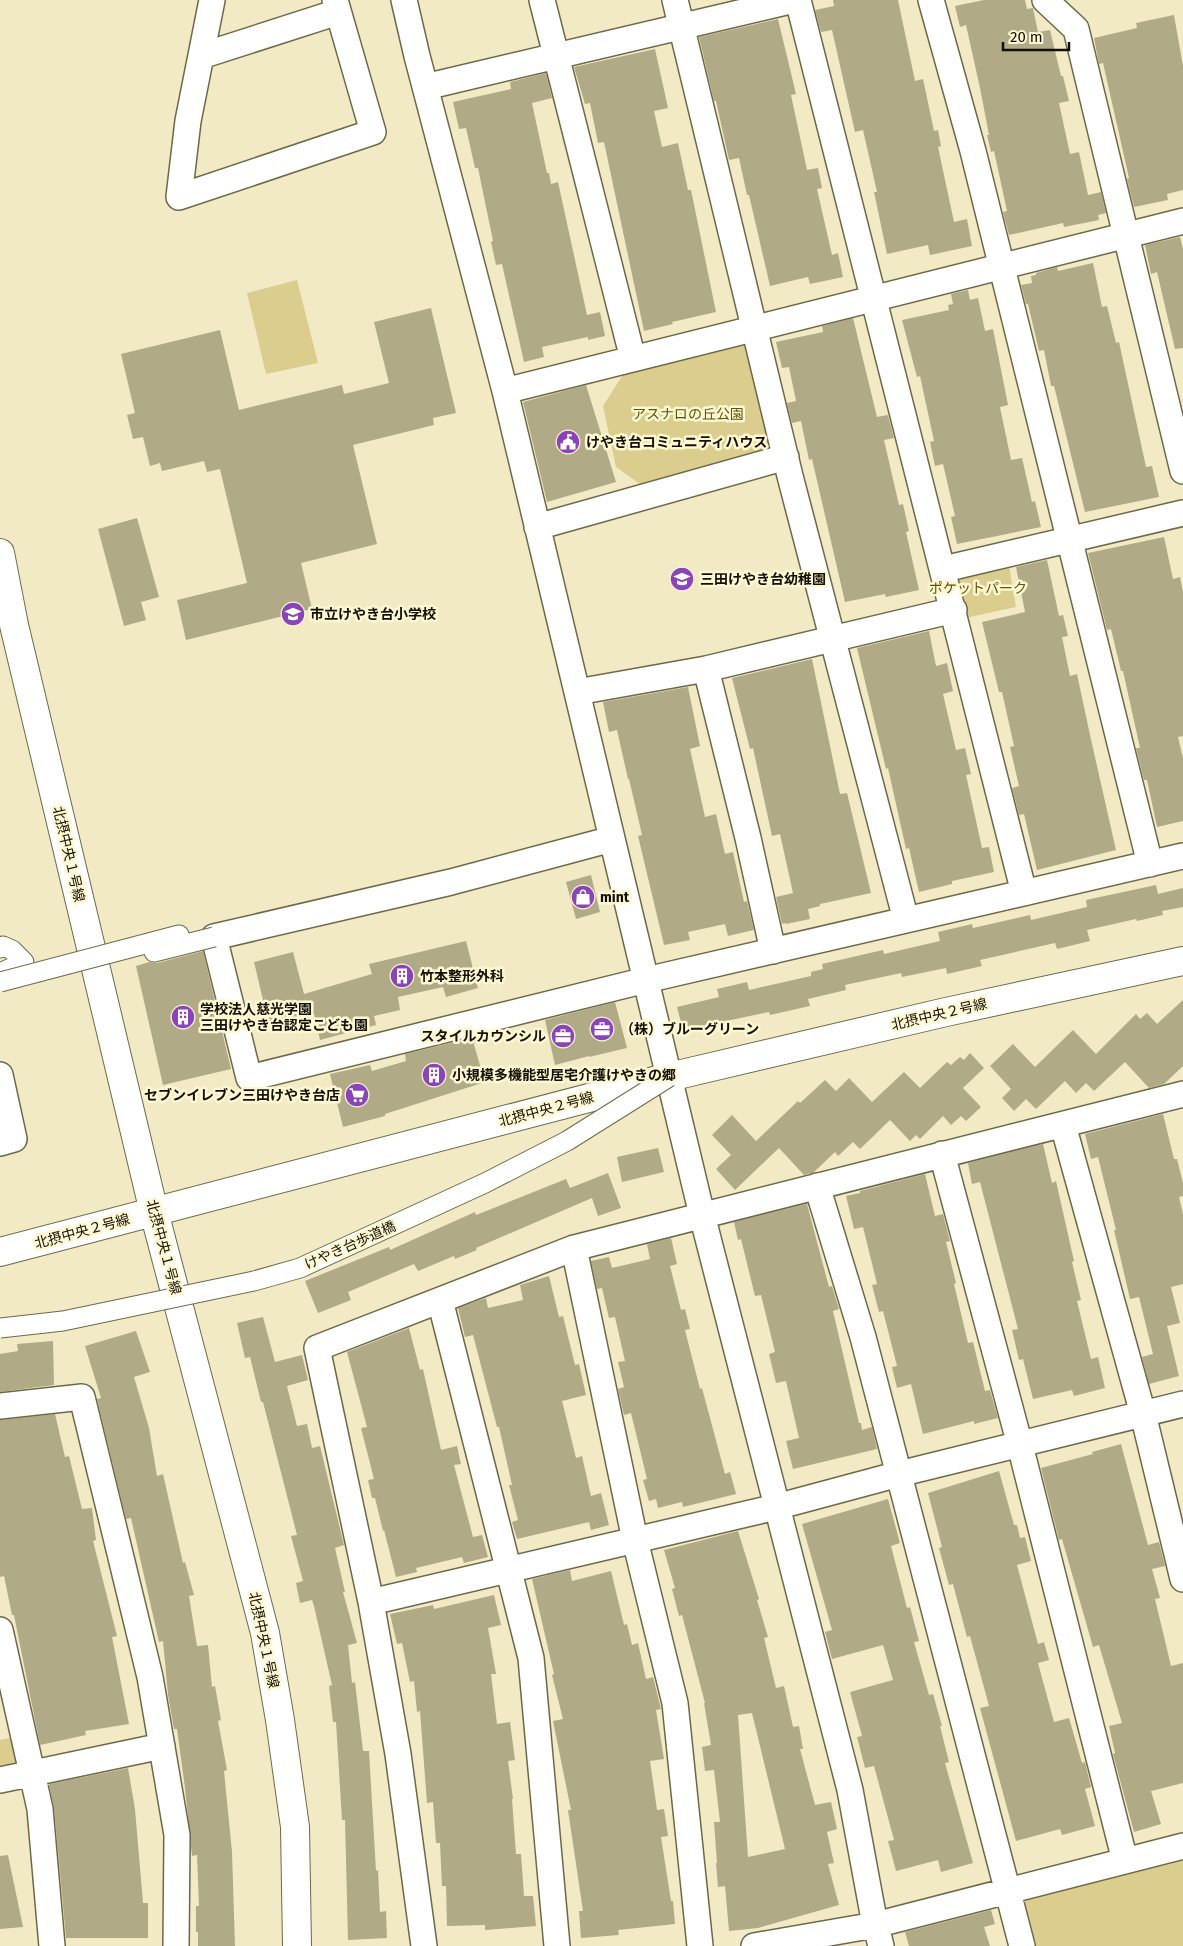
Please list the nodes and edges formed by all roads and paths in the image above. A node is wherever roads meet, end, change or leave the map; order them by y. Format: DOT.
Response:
graph roads {
  1 [pos="212,0"];
  2 [pos="404,0"];
  3 [pos="542,0"];
  4 [pos="675,0"];
  5 [pos="794,0"];
  6 [pos="798,0"];
  7 [pos="931,0"];
  8 [pos="1045,0"];
  9 [pos="337,6"];
  10 [pos="682,27"];
  11 [pos="200,56"];
  12 [pos="556,57"];
  13 [pos="425,87"];
  14 [pos="1183,221"];
  15 [pos="1126,235"];
  16 [pos="1002,267"];
  17 [pos="874,299"];
  18 [pos="755,328"];
  19 [pos="634,359"];
  20 [pos="505,392"];
  21 [pos="786,457"];
  22 [pos="1183,471"];
  23 [pos="1183,513"];
  24 [pos="537,527"];
  25 [pos="1069,540"];
  26 [pos="0,553"];
  27 [pos="944,569"];
  28 [pos="954,610"];
  29 [pos="833,639"];
  30 [pos="706,669"];
  31 [pos="576,692"];
  32 [pos="612,839"];
  33 [pos="1183,856"];
  34 [pos="1150,864"];
  35 [pos="1024,893"];
  36 [pos="906,920"];
  37 [pos="214,937"];
  38 [pos="0,948"];
  39 [pos="773,951"];
  40 [pos="1183,961"];
  41 [pos="0,973"];
  42 [pos="646,980"];
  43 [pos="0,982"];
  44 [pos="0,1075"];
  45 [pos="669,1077"];
  46 [pos="1183,1094"];
  47 [pos="1063,1125"];
  48 [pos="0,1143"];
  49 [pos="942,1154"];
  50 [pos="817,1186"];
  51 [pos="154,1212"];
  52 [pos="702,1215"];
  53 [pos="574,1248"];
  54 [pos="0,1252"];
  55 [pos="440,1300"];
  56 [pos="0,1328"];
  57 [pos="1183,1404"];
  58 [pos="0,1406"];
  59 [pos="1143,1414"];
  60 [pos="1020,1445"];
  61 [pos="899,1474"];
  62 [pos="776,1508"];
  63 [pos="635,1540"];
  64 [pos="508,1571"];
  65 [pos="1183,1579"];
  66 [pos="371,1602"];
  67 [pos="0,1630"];
  68 [pos="162,1746"];
  69 [pos="32,1773"];
  70 [pos="0,1780"];
  71 [pos="1183,1846"];
  72 [pos="1125,1861"];
  73 [pos="1008,1891"];
  74 [pos="878,1936"];
  75 [pos="52,1946"];
  76 [pos="176,1946"];
  77 [pos="297,1946"];
  78 [pos="424,1946"];
  79 [pos="432,1946"];
  80 [pos="557,1946"];
  81 [pos="700,1946"];
  82 [pos="754,1946"];
  83 [pos="1022,1946"];
  1 -- 11 [label="street"];
  2 -- 13 [label="street"];
  3 -- 12 [label="street"];
  4 -- 10 [label="street"];
  5 -- 10 [label="street"];
  6 -- 17 [label="street"];
  7 -- 16 [label="street"];
  8 -- 15 [label="street"];
  9 -- 11 [label="street"];
  9 -- 11 [label="street"];
  10 -- 12 [label="street"];
  10 -- 18 [label="street"];
  12 -- 13 [label="street"];
  12 -- 19 [label="street"];
  13 -- 20 [label="street"];
  14 -- 15 [label="street"];
  15 -- 16 [label="street"];
  15 -- 22 [label="street"];
  16 -- 17 [label="street"];
  16 -- 25 [label="street"];
  17 -- 18 [label="street"];
  17 -- 27 [label="street"];
  18 -- 19 [label="street"];
  18 -- 21 [label="street"];
  19 -- 20 [label="street"];
  20 -- 24 [label="street"];
  21 -- 24 [label="street"];
  21 -- 29 [label="street"];
  23 -- 25 [label="street"];
  24 -- 31 [label="street"];
  25 -- 27 [label="street"];
  25 -- 34 [label="street"];
  26 -- 51 [label="street, 北摂中央１号線"];
  27 -- 28 [label="street"];
  28 -- 29 [label="street"];
  28 -- 35 [label="street"];
  29 -- 30 [label="street"];
  29 -- 36 [label="street"];
  30 -- 31 [label="street"];
  30 -- 39 [label="street"];
  31 -- 32 [label="street"];
  32 -- 37 [label="street"];
  32 -- 42 [label="street"];
  33 -- 34 [label="street"];
  34 -- 35 [label="street"];
  35 -- 36 [label="street"];
  36 -- 39 [label="street"];
  37 -- 42 [label="street"];
  37 -- 43 [label="street, bridge"];
  38 -- 41 [label="street"];
  39 -- 42 [label="street"];
  40 -- 45 [label="street, 北摂中央２号線"];
  42 -- 45 [label="street"];
  44 -- 48 [label="street"];
  45 -- 51 [label="street, 北摂中央２号線"];
  45 -- 52 [label="street"];
  45 -- 56 [label="street, けやき台歩道橋, bridge"];
  46 -- 47 [label="street"];
  47 -- 49 [label="street"];
  47 -- 59 [label="street"];
  49 -- 50 [label="street"];
  49 -- 60 [label="street"];
  50 -- 52 [label="street"];
  50 -- 61 [label="street"];
  51 -- 54 [label="street, 北摂中央２号線"];
  51 -- 77 [label="street, 北摂中央１号線"];
  52 -- 53 [label="street"];
  52 -- 62 [label="street"];
  53 -- 55 [label="street"];
  53 -- 63 [label="street"];
  55 -- 64 [label="street"];
  55 -- 66 [label="street"];
  57 -- 59 [label="street"];
  58 -- 68 [label="street"];
  59 -- 60 [label="street"];
  59 -- 65 [label="street"];
  60 -- 61 [label="street"];
  60 -- 72 [label="street"];
  61 -- 62 [label="street"];
  61 -- 73 [label="street"];
  62 -- 63 [label="street"];
  62 -- 74 [label="street"];
  63 -- 64 [label="street"];
  63 -- 81 [label="street"];
  64 -- 66 [label="street"];
  64 -- 80 [label="street"];
  66 -- 78 [label="street"];
  67 -- 69 [label="street"];
  68 -- 69 [label="street"];
  68 -- 76 [label="street"];
  69 -- 70 [label="street"];
  69 -- 75 [label="street"];
  71 -- 72 [label="street"];
  72 -- 73 [label="street"];
  73 -- 74 [label="street"];
  73 -- 83 [label="street"];
  74 -- 82 [label="street"];
  78 -- 79 [label="street"];
}
